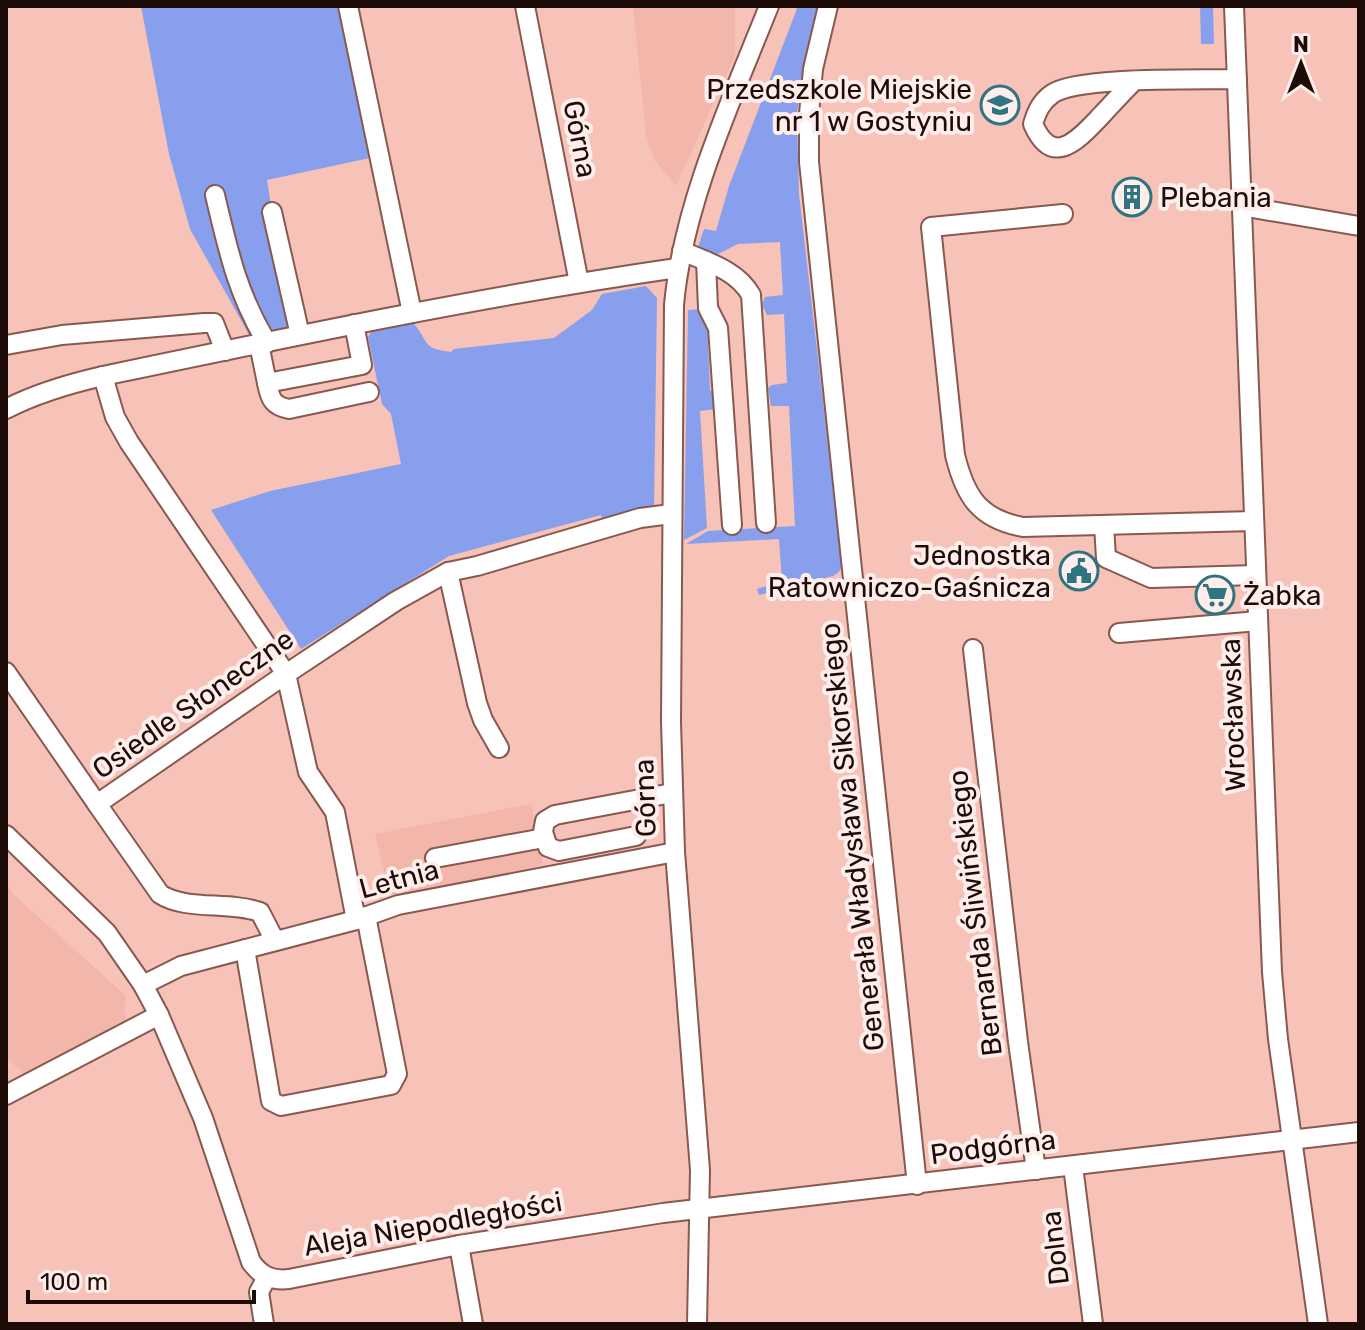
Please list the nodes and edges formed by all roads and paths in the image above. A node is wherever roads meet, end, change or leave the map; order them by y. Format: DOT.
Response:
graph roads {
  1 [pos="348,6"];
  2 [pos="525,6"];
  3 [pos="769,6"];
  4 [pos="828,6"];
  5 [pos="1234,6"];
  6 [pos="1237,79"];
  7 [pos="1133,82"];
  8 [pos="215,195"];
  9 [pos="1241,206"];
  10 [pos="272,212"];
  11 [pos="1063,214"];
  12 [pos="1359,226"];
  13 [pos="680,259"];
  14 [pos="706,261"];
  15 [pos="579,283"];
  16 [pos="412,313"];
  17 [pos="354,324"];
  18 [pos="300,335"];
  19 [pos="263,343"];
  20 [pos="6,345"];
  21 [pos="225,351"];
  22 [pos="103,376"];
  23 [pos="267,383"];
  24 [pos="369,392"];
  25 [pos="6,409"];
  26 [pos="671,514"];
  27 [pos="1254,521"];
  28 [pos="766,523"];
  29 [pos="732,525"];
  30 [pos="1104,525"];
  31 [pos="448,572"];
  32 [pos="1256,575"];
  33 [pos="1258,621"];
  34 [pos="1119,633"];
  35 [pos="973,649"];
  36 [pos="6,672"];
  37 [pos="286,674"];
  38 [pos="499,748"];
  39 [pos="672,793"];
  40 [pos="97,804"];
  41 [pos="6,835"];
  42 [pos="636,836"];
  43 [pos="544,838"];
  44 [pos="675,852"];
  45 [pos="435,858"];
  46 [pos="361,918"];
  47 [pos="275,941"];
  48 [pos="245,949"];
  49 [pos="143,985"];
  50 [pos="159,1015"];
  51 [pos="6,1095"];
  52 [pos="1359,1132"];
  53 [pos="1292,1140"];
  54 [pos="1073,1166"];
  55 [pos="1036,1170"];
  56 [pos="917,1185"];
  57 [pos="700,1208"];
  58 [pos="459,1245"];
  59 [pos="267,1277"];
  60 [pos="264,1324"];
  61 [pos="473,1324"];
  62 [pos="697,1324"];
  63 [pos="1093,1324"];
  64 [pos="1318,1324"];
  1 -- 16 [label="street"];
  2 -- 15 [label="street, Górna"];
  3 -- 13 [label="street"];
  4 -- 56 [label="street, Generała Władysława Sikorskiego"];
  5 -- 6 [label="street, Wrocławska"];
  6 -- 7 [label="street"];
  6 -- 9 [label="street, Wrocławska"];
  7 -- 7 [label="street"];
  8 -- 19 [label="street"];
  9 -- 12 [label="street"];
  9 -- 27 [label="street, Wrocławska"];
  10 -- 18 [label="street"];
  11 -- 30 [label="street"];
  13 -- 14 [label="street"];
  13 -- 15 [label="street"];
  13 -- 26 [label="street, Górna"];
  14 -- 28 [label="street"];
  14 -- 29 [label="street"];
  15 -- 16 [label="street"];
  16 -- 17 [label="street"];
  17 -- 18 [label="street"];
  17 -- 23 [label="street"];
  18 -- 19 [label="street"];
  19 -- 21 [label="street"];
  19 -- 23 [label="street"];
  20 -- 21 [label="street"];
  21 -- 22 [label="street"];
  22 -- 25 [label="street"];
  22 -- 37 [label="street"];
  23 -- 24 [label="street"];
  26 -- 31 [label="street, Osiedle Słoneczne"];
  26 -- 39 [label="street, Górna"];
  27 -- 30 [label="street"];
  27 -- 32 [label="street, Wrocławska"];
  30 -- 32 [label="street"];
  31 -- 37 [label="street, Osiedle Słoneczne"];
  31 -- 38 [label="street"];
  32 -- 33 [label="street, Wrocławska"];
  33 -- 34 [label="street"];
  33 -- 53 [label="street, Wrocławska"];
  35 -- 55 [label="street, Bernarda Śliwińskiego"];
  36 -- 40 [label="street"];
  37 -- 40 [label="street, Osiedle Słoneczne"];
  37 -- 46 [label="street"];
  39 -- 43 [label="street"];
  39 -- 44 [label="street, Górna"];
  40 -- 47 [label="street, Osiedle Słoneczne"];
  41 -- 49 [label="street"];
  42 -- 43 [label="street"];
  43 -- 45 [label="street"];
  44 -- 46 [label="street, Letnia"];
  44 -- 57 [label="street, Górna"];
  46 -- 47 [label="street, Letnia"];
  46 -- 48 [label="street"];
  47 -- 48 [label="street, Letnia"];
  48 -- 49 [label="street, Letnia"];
  49 -- 50 [label="street"];
  50 -- 51 [label="street"];
  50 -- 59 [label="street"];
  52 -- 53 [label="street, Podgórna"];
  53 -- 54 [label="street, Podgórna"];
  53 -- 64 [label="street, Wrocławska"];
  54 -- 55 [label="street, Podgórna"];
  54 -- 63 [label="street, Dolna"];
  55 -- 56 [label="street, Podgórna"];
  56 -- 57 [label="street, Podgórna"];
  57 -- 58 [label="street, Aleja Niepodległości"];
  57 -- 62 [label="street, Górna"];
  58 -- 59 [label="street, Aleja Niepodległości"];
  58 -- 61 [label="street"];
  59 -- 60 [label="street"];
}
